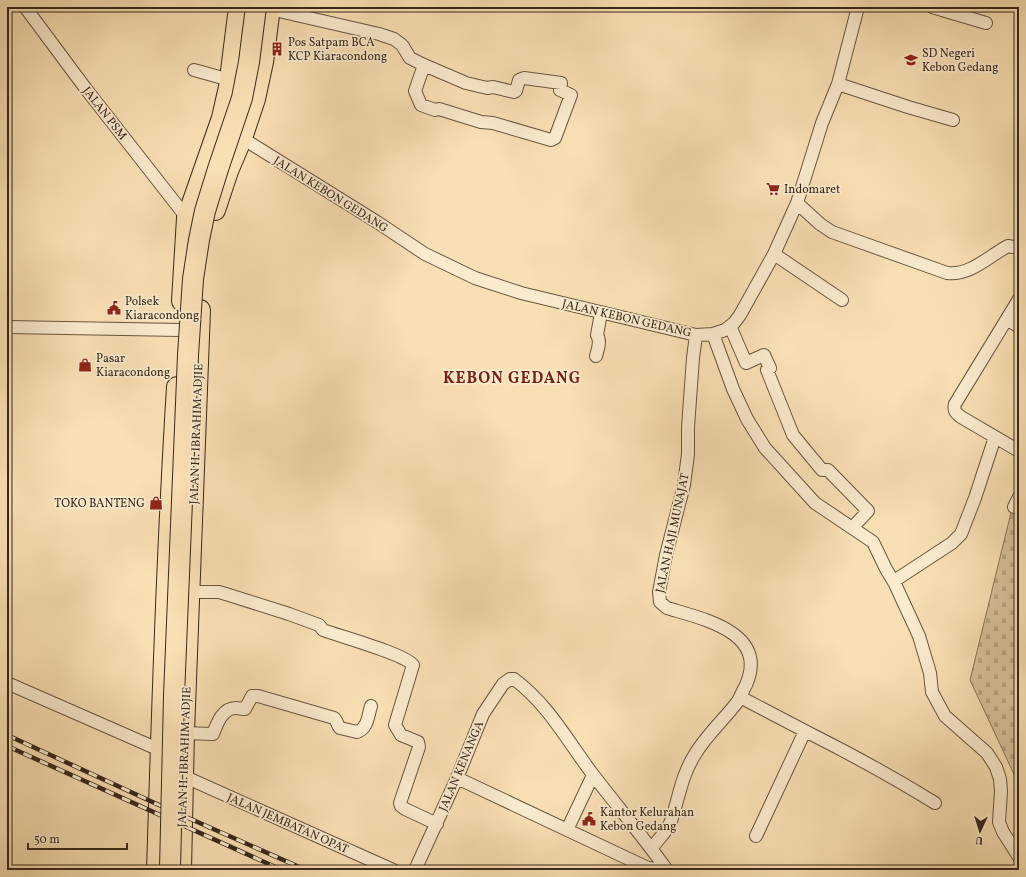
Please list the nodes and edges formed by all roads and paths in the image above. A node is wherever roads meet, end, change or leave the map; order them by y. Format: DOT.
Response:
graph roads {
  1 [pos="25,7"];
  2 [pos="239,7"];
  3 [pos="858,7"];
  4 [pos="932,7"];
  5 [pos="265,8"];
  6 [pos="986,23"];
  7 [pos="424,65"];
  8 [pos="194,70"];
  9 [pos="230,80"];
  10 [pos="838,84"];
  11 [pos="953,120"];
  12 [pos="242,138"];
  13 [pos="797,203"];
  14 [pos="216,209"];
  15 [pos="188,215"];
  16 [pos="210,230"];
  17 [pos="1019,248"];
  18 [pos="774,254"];
  19 [pos="1019,299"];
  20 [pos="842,300"];
  21 [pos="601,313"];
  22 [pos="188,319"];
  23 [pos="1007,319"];
  24 [pos="730,326"];
  25 [pos="7,327"];
  26 [pos="1019,327"];
  27 [pos="713,334"];
  28 [pos="696,335"];
  29 [pos="596,356"];
  30 [pos="995,437"];
  31 [pos="1019,451"];
  32 [pos="852,528"];
  33 [pos="894,581"];
  34 [pos="190,592"];
  35 [pos="7,683"];
  36 [pos="740,697"];
  37 [pos="371,706"];
  38 [pos="805,731"];
  39 [pos="184,732"];
  40 [pos="160,750"];
  41 [pos="593,774"];
  42 [pos="183,776"];
  43 [pos="457,778"];
  44 [pos="935,803"];
  45 [pos="437,824"];
  46 [pos="567,830"];
  47 [pos="756,836"];
  48 [pos="652,848"];
  49 [pos="1019,858"];
  50 [pos="157,870"];
  51 [pos="170,870"];
  52 [pos="181,870"];
  53 [pos="393,870"];
  54 [pos="415,870"];
  1 -- 15 [label="street, JALAN PSM"];
  2 -- 9 [label="main road, JALAN H. IBRAHIM ADJIE"];
  3 -- 10 [label="street, JALAN KEBON GEDANG"];
  4 -- 6 [label="street"];
  5 -- 7 [label="street"];
  5 -- 12 [label="main road, JALAN H. IBRAHIM ADJIE"];
  5 -- 51 [label="main road, bridge"];
  7 -- 7 [label="street"];
  8 -- 9 [label="street"];
  9 -- 15 [label="main road, JALAN H. IBRAHIM ADJIE"];
  10 -- 11 [label="street"];
  10 -- 13 [label="street, JALAN KEBON GEDANG"];
  12 -- 14 [label="main road, JALAN H. IBRAHIM ADJIE"];
  12 -- 21 [label="street, JALAN KEBON GEDANG"];
  13 -- 17 [label="street"];
  13 -- 18 [label="street, JALAN KEBON GEDANG"];
  14 -- 15 [label="main road"];
  14 -- 16 [label="main road, JALAN H. IBRAHIM ADJIE"];
  15 -- 16 [label="main road"];
  15 -- 22 [label="main road, JALAN H. IBRAHIM ADJIE"];
  16 -- 22 [label="main road, JALAN H. IBRAHIM ADJIE"];
  18 -- 20 [label="street"];
  18 -- 24 [label="street, JALAN KEBON GEDANG"];
  19 -- 23 [label="street"];
  21 -- 28 [label="street, JALAN KEBON GEDANG"];
  21 -- 29 [label="street"];
  22 -- 25 [label="street"];
  22 -- 34 [label="main road, JALAN H. IBRAHIM ADJIE"];
  22 -- 40 [label="main road, JALAN H. IBRAHIM ADJIE"];
  23 -- 26 [label="street"];
  23 -- 30 [label="street"];
  24 -- 27 [label="street, JALAN KEBON GEDANG"];
  24 -- 32 [label="street"];
  27 -- 28 [label="street, JALAN KEBON GEDANG"];
  27 -- 32 [label="street"];
  28 -- 36 [label="street, JALAN HAJI MUNAJAT"];
  30 -- 31 [label="street"];
  30 -- 33 [label="street"];
  32 -- 33 [label="street"];
  33 -- 49 [label="street"];
  34 -- 39 [label="main road, JALAN H. IBRAHIM ADJIE"];
  34 -- 45 [label="street"];
  35 -- 40 [label="street"];
  36 -- 38 [label="street"];
  36 -- 48 [label="street"];
  37 -- 39 [label="street"];
  38 -- 44 [label="street"];
  38 -- 47 [label="street"];
  39 -- 42 [label="main road, JALAN H. IBRAHIM ADJIE"];
  40 -- 50 [label="main road, JALAN H. IBRAHIM ADJIE"];
  41 -- 43 [label="street, JALAN KENANGA"];
  41 -- 46 [label="street"];
  41 -- 48 [label="street"];
  42 -- 52 [label="main road, JALAN H. IBRAHIM ADJIE"];
  42 -- 53 [label="street, JALAN JEMBATAN OPAT"];
  43 -- 45 [label="street, JALAN KENANGA"];
  43 -- 46 [label="street"];
  45 -- 54 [label="street, JALAN KENANGA"];
  46 -- 48 [label="street"];
}
